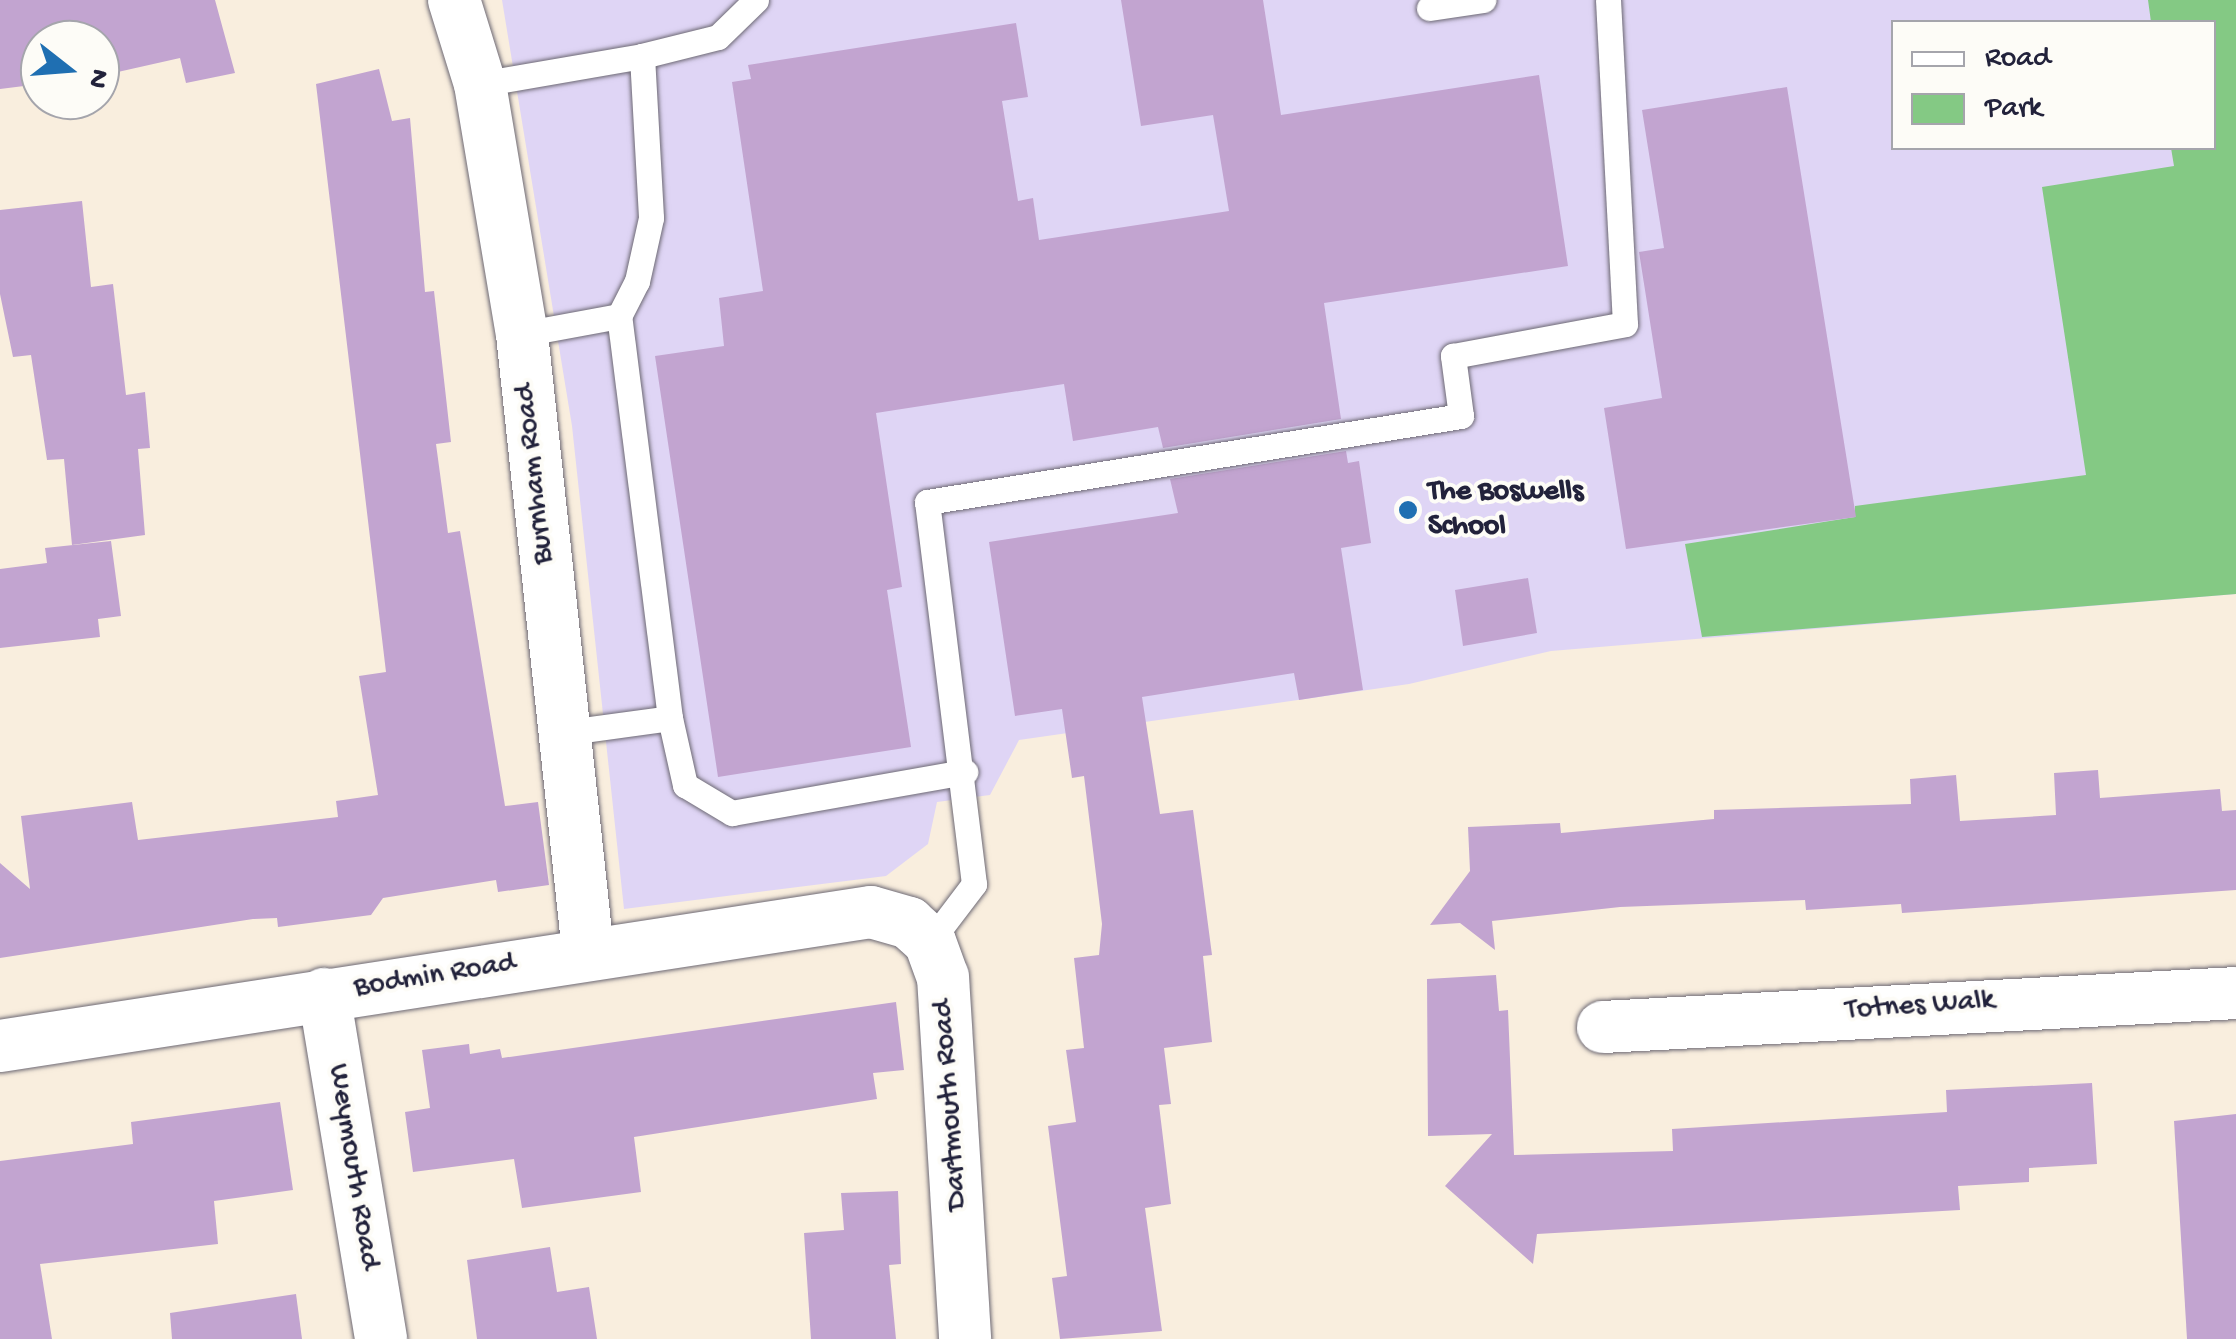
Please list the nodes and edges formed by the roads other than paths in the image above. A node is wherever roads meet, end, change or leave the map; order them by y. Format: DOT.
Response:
graph roads {
  1 [pos="454,0"];
  2 [pos="756,0"];
  3 [pos="1484,0"];
  4 [pos="1608,0"];
  5 [pos="1429,8"];
  6 [pos="642,56"];
  7 [pos="480,84"];
  8 [pos="619,316"];
  9 [pos="522,334"];
  10 [pos="670,718"];
  11 [pos="562,733"];
  12 [pos="965,772"];
  13 [pos="930,942"];
  14 [pos="588,952"];
  15 [pos="2236,993"];
  16 [pos="324,994"];
  17 [pos="1603,1027"];
  18 [pos="0,1046"];
  19 [pos="381,1339"];
  20 [pos="965,1339"];
  1 -- 7 [label="street, Burnham Road"];
  2 -- 6 [label="lane"];
  3 -- 5 [label="lane"];
  4 -- 12 [label="lane"];
  6 -- 7 [label="lane"];
  6 -- 8 [label="lane"];
  7 -- 9 [label="street, Burnham Road"];
  8 -- 9 [label="lane"];
  8 -- 10 [label="lane"];
  9 -- 11 [label="street, Burnham Road"];
  10 -- 11 [label="lane"];
  10 -- 12 [label="lane"];
  11 -- 14 [label="street, Burnham Road"];
  12 -- 13 [label="lane"];
  13 -- 14 [label="street, Bodmin Road"];
  13 -- 20 [label="street, Dartmouth Road"];
  14 -- 16 [label="street, Bodmin Road"];
  15 -- 17 [label="street, Totnes Walk"];
  16 -- 18 [label="street, Bodmin Road"];
  16 -- 19 [label="street, Weymouth Road"];
}
